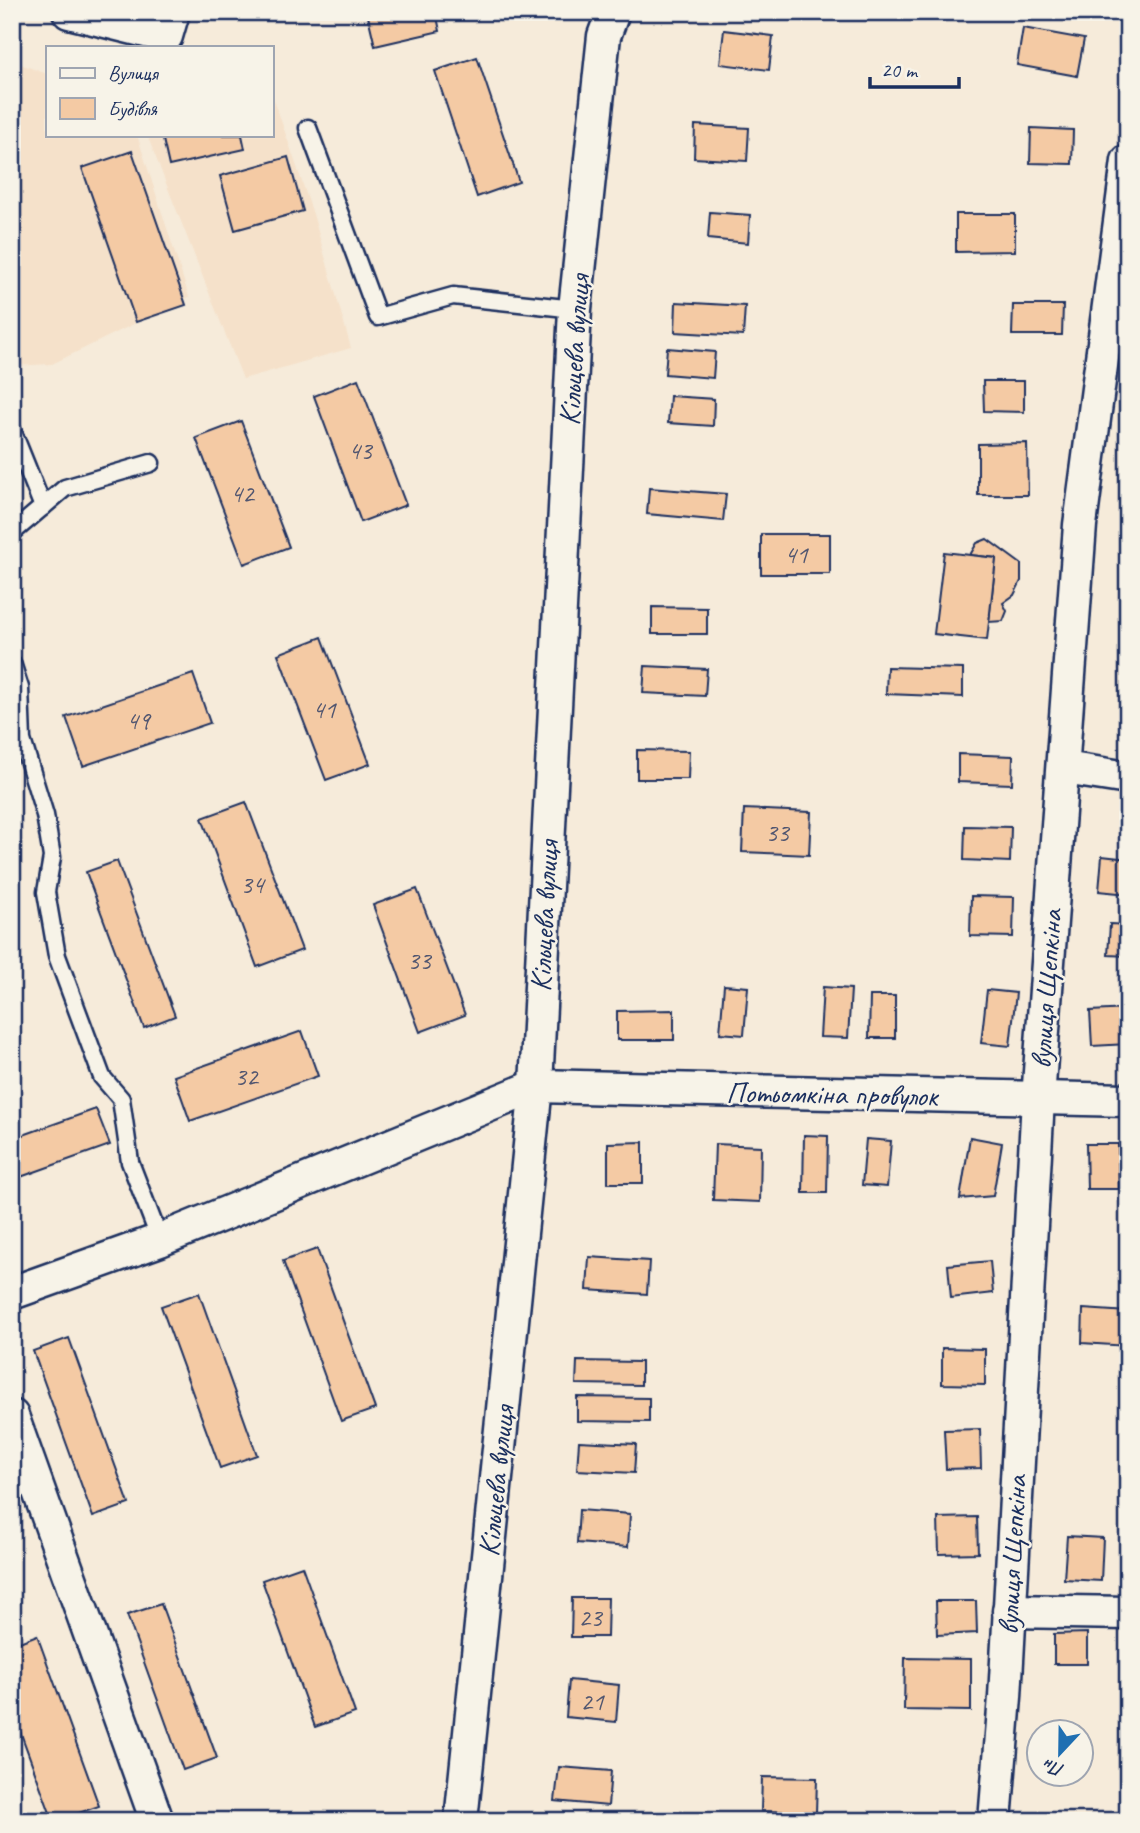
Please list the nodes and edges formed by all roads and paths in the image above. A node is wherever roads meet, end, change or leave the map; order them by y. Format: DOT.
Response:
graph roads {
  1 [pos="69,12"];
  2 [pos="613,12"];
  3 [pos="170,24"];
  4 [pos="308,128"];
  5 [pos="1128,161"];
  6 [pos="575,309"];
  7 [pos="12,430"];
  8 [pos="151,463"];
  9 [pos="43,507"];
  10 [pos="12,533"];
  11 [pos="12,663"];
  12 [pos="1064,768"];
  13 [pos="1128,778"];
  14 [pos="536,1086"];
  15 [pos="1038,1099"];
  16 [pos="1128,1100"];
  17 [pos="160,1240"];
  18 [pos="12,1293"];
  19 [pos="12,1416"];
  20 [pos="1009,1611"];
  21 [pos="1128,1613"];
  22 [pos="157,1821"];
  23 [pos="461,1821"];
  24 [pos="995,1821"];
  1 -- 3 [label="street"];
  2 -- 6 [label="street, Кільцева вулиця"];
  4 -- 6 [label="lane"];
  5 -- 12 [label="street, вулиця Щепкіна"];
  6 -- 14 [label="street, Кільцева вулиця"];
  7 -- 9 [label="lane"];
  8 -- 9 [label="lane"];
  9 -- 10 [label="lane"];
  11 -- 17 [label="lane"];
  12 -- 13 [label="street"];
  12 -- 15 [label="street, вулиця Щепкіна"];
  14 -- 15 [label="street, Потьомкіна провулок"];
  14 -- 17 [label="street"];
  14 -- 23 [label="street, Кільцева вулиця"];
  15 -- 16 [label="street, Потьомкіна провулок"];
  15 -- 20 [label="street, вулиця Щепкіна"];
  17 -- 18 [label="street"];
  19 -- 22 [label="street"];
  20 -- 21 [label="street"];
  20 -- 24 [label="street, вулиця Щепкіна"];
}
